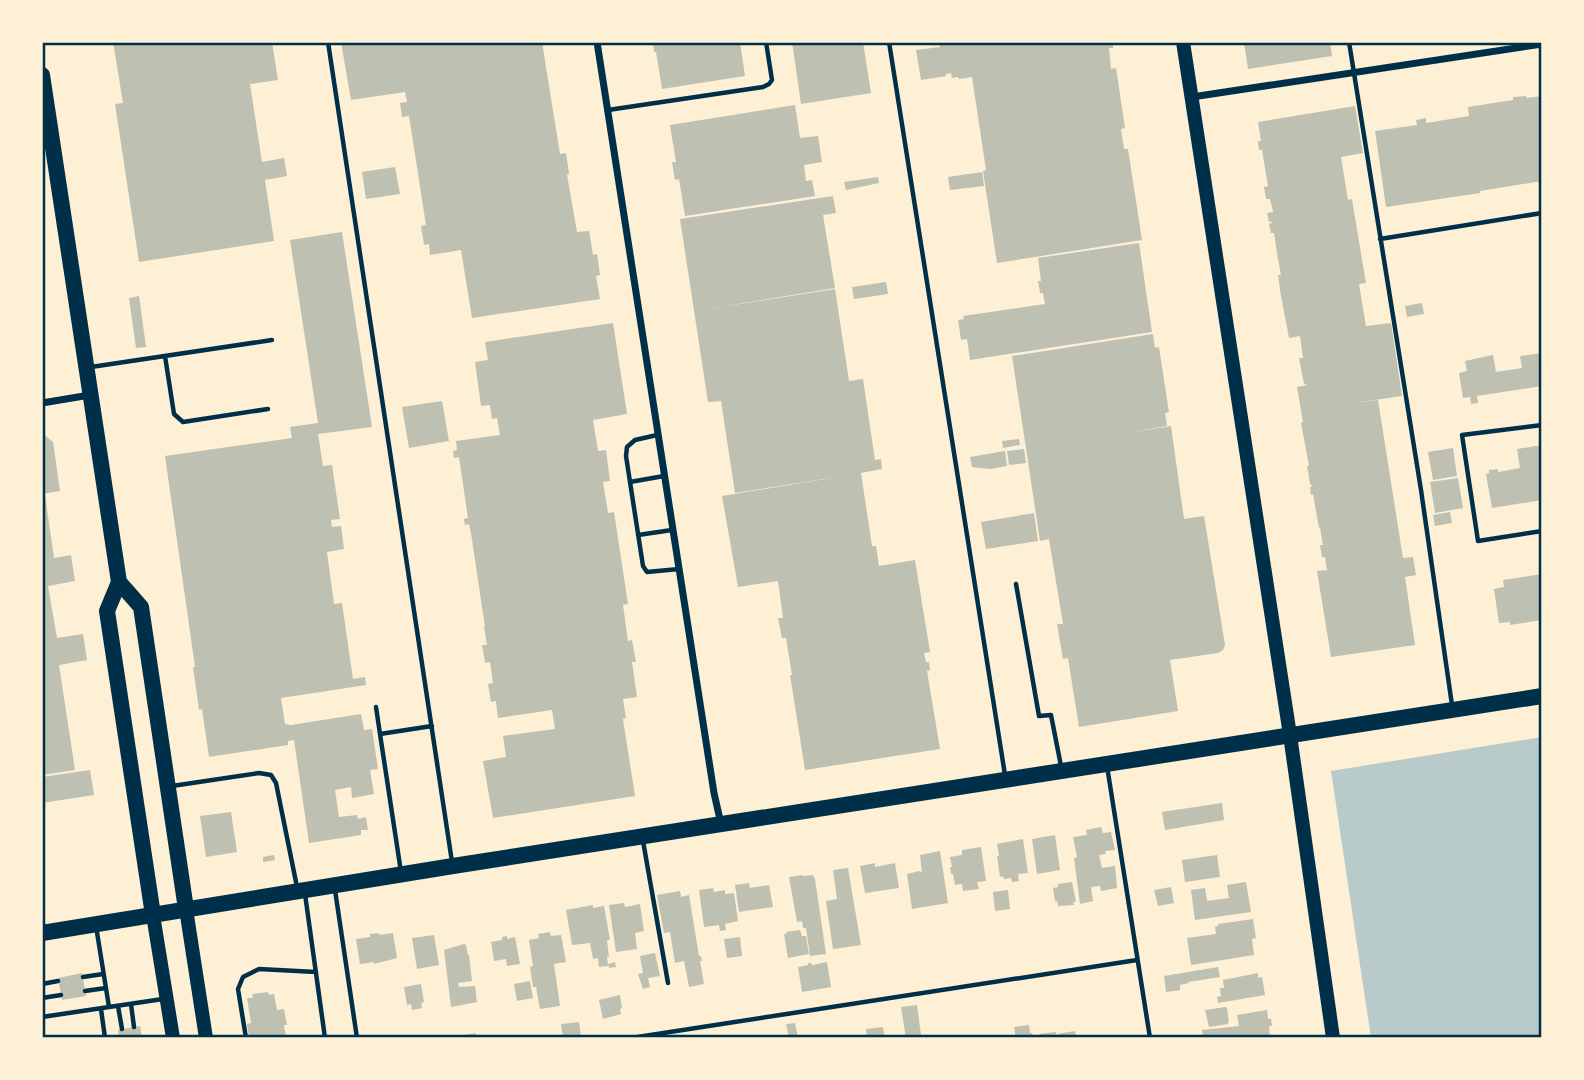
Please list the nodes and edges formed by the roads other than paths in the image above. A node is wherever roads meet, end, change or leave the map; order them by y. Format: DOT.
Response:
graph roads {
  1 [pos="328,42"];
  2 [pos="597,42"];
  3 [pos="766,42"];
  4 [pos="889,42"];
  5 [pos="1184,42"];
  6 [pos="1349,42"];
  7 [pos="1542,44"];
  8 [pos="1353,72"];
  9 [pos="42,75"];
  10 [pos="1192,97"];
  11 [pos="608,110"];
  12 [pos="1542,213"];
  13 [pos="1380,239"];
  14 [pos="272,340"];
  15 [pos="165,356"];
  16 [pos="87,368"];
  17 [pos="91,394"];
  18 [pos="42,403"];
  19 [pos="268,409"];
  20 [pos="1542,425"];
  21 [pos="658,435"];
  22 [pos="665,476"];
  23 [pos="630,482"];
  24 [pos="673,530"];
  25 [pos="1542,531"];
  26 [pos="638,536"];
  27 [pos="679,569"];
  28 [pos="119,582"];
  29 [pos="1016,584"];
  30 [pos="1542,696"];
  31 [pos="376,707"];
  32 [pos="1453,710"];
  33 [pos="432,726"];
  34 [pos="380,734"];
  35 [pos="1290,735"];
  36 [pos="1107,763"];
  37 [pos="1062,770"];
  38 [pos="1006,779"];
  39 [pos="167,787"];
  40 [pos="721,824"];
  41 [pos="642,836"];
  42 [pos="453,866"];
  43 [pos="401,874"];
  44 [pos="334,885"];
  45 [pos="301,890"];
  46 [pos="186,909"];
  47 [pos="153,915"];
  48 [pos="96,925"];
  49 [pos="42,933"];
  50 [pos="1137,960"];
  51 [pos="316,972"];
  52 [pos="103,974"];
  53 [pos="83,977"];
  54 [pos="58,981"];
  55 [pos="668,983"];
  56 [pos="42,984"];
  57 [pos="106,988"];
  58 [pos="85,991"];
  59 [pos="61,995"];
  60 [pos="42,998"];
  61 [pos="167,999"];
  62 [pos="131,1004"];
  63 [pos="118,1006"];
  64 [pos="109,1007"];
  65 [pos="101,1009"];
  66 [pos="42,1017"];
  67 [pos="134,1027"];
  68 [pos="121,1029"];
  69 [pos="105,1038"];
  70 [pos="173,1038"];
  71 [pos="206,1038"];
  72 [pos="246,1038"];
  73 [pos="325,1038"];
  74 [pos="357,1038"];
  75 [pos="631,1038"];
  76 [pos="1150,1038"];
  77 [pos="1333,1038"];
  1 -- 33 [label="lane"];
  2 -- 11 [label="street"];
  3 -- 11 [label="lane"];
  4 -- 38 [label="lane"];
  5 -- 10 [label="main road"];
  6 -- 8 [label="lane"];
  7 -- 8 [label="street"];
  8 -- 10 [label="street"];
  8 -- 13 [label="lane"];
  9 -- 16 [label="main road"];
  10 -- 35 [label="main road"];
  11 -- 21 [label="street"];
  12 -- 13 [label="lane"];
  13 -- 32 [label="lane"];
  14 -- 15 [label="lane"];
  15 -- 16 [label="lane"];
  15 -- 19 [label="lane"];
  16 -- 17 [label="main road"];
  17 -- 18 [label="street"];
  17 -- 28 [label="main road"];
  20 -- 25 [label="lane"];
  21 -- 22 [label="street"];
  21 -- 23 [label="lane"];
  22 -- 23 [label="lane"];
  22 -- 24 [label="street"];
  23 -- 26 [label="lane"];
  24 -- 26 [label="lane"];
  24 -- 27 [label="street"];
  26 -- 27 [label="lane"];
  27 -- 40 [label="street"];
  28 -- 39 [label="main road"];
  28 -- 47 [label="main road"];
  29 -- 37 [label="lane"];
  30 -- 32 [label="main road"];
  31 -- 34 [label="lane"];
  32 -- 35 [label="main road"];
  33 -- 34 [label="lane"];
  33 -- 42 [label="lane"];
  34 -- 43 [label="lane"];
  35 -- 36 [label="main road"];
  35 -- 77 [label="main road"];
  36 -- 37 [label="main road"];
  36 -- 50 [label="lane"];
  37 -- 38 [label="main road"];
  38 -- 40 [label="main road"];
  39 -- 45 [label="lane"];
  39 -- 46 [label="main road"];
  40 -- 41 [label="main road"];
  41 -- 42 [label="main road"];
  41 -- 55 [label="lane"];
  42 -- 43 [label="main road"];
  43 -- 44 [label="main road"];
  44 -- 45 [label="main road"];
  44 -- 74 [label="lane"];
  45 -- 46 [label="main road"];
  45 -- 51 [label="lane"];
  46 -- 47 [label="main road"];
  46 -- 71 [label="main road"];
  47 -- 48 [label="main road"];
  47 -- 61 [label="main road"];
  48 -- 49 [label="main road"];
  48 -- 52 [label="lane"];
  50 -- 75 [label="lane"];
  50 -- 76 [label="lane"];
  51 -- 72 [label="lane"];
  51 -- 73 [label="lane"];
  52 -- 53 [label="lane"];
  52 -- 57 [label="lane"];
  54 -- 56 [label="lane"];
  57 -- 58 [label="lane"];
  57 -- 64 [label="lane"];
  59 -- 60 [label="lane"];
  61 -- 62 [label="lane"];
  61 -- 70 [label="main road"];
  62 -- 63 [label="lane"];
  62 -- 67 [label="lane"];
  63 -- 64 [label="lane"];
  63 -- 68 [label="lane"];
  64 -- 65 [label="lane"];
  65 -- 66 [label="lane"];
  65 -- 69 [label="lane"];
}
